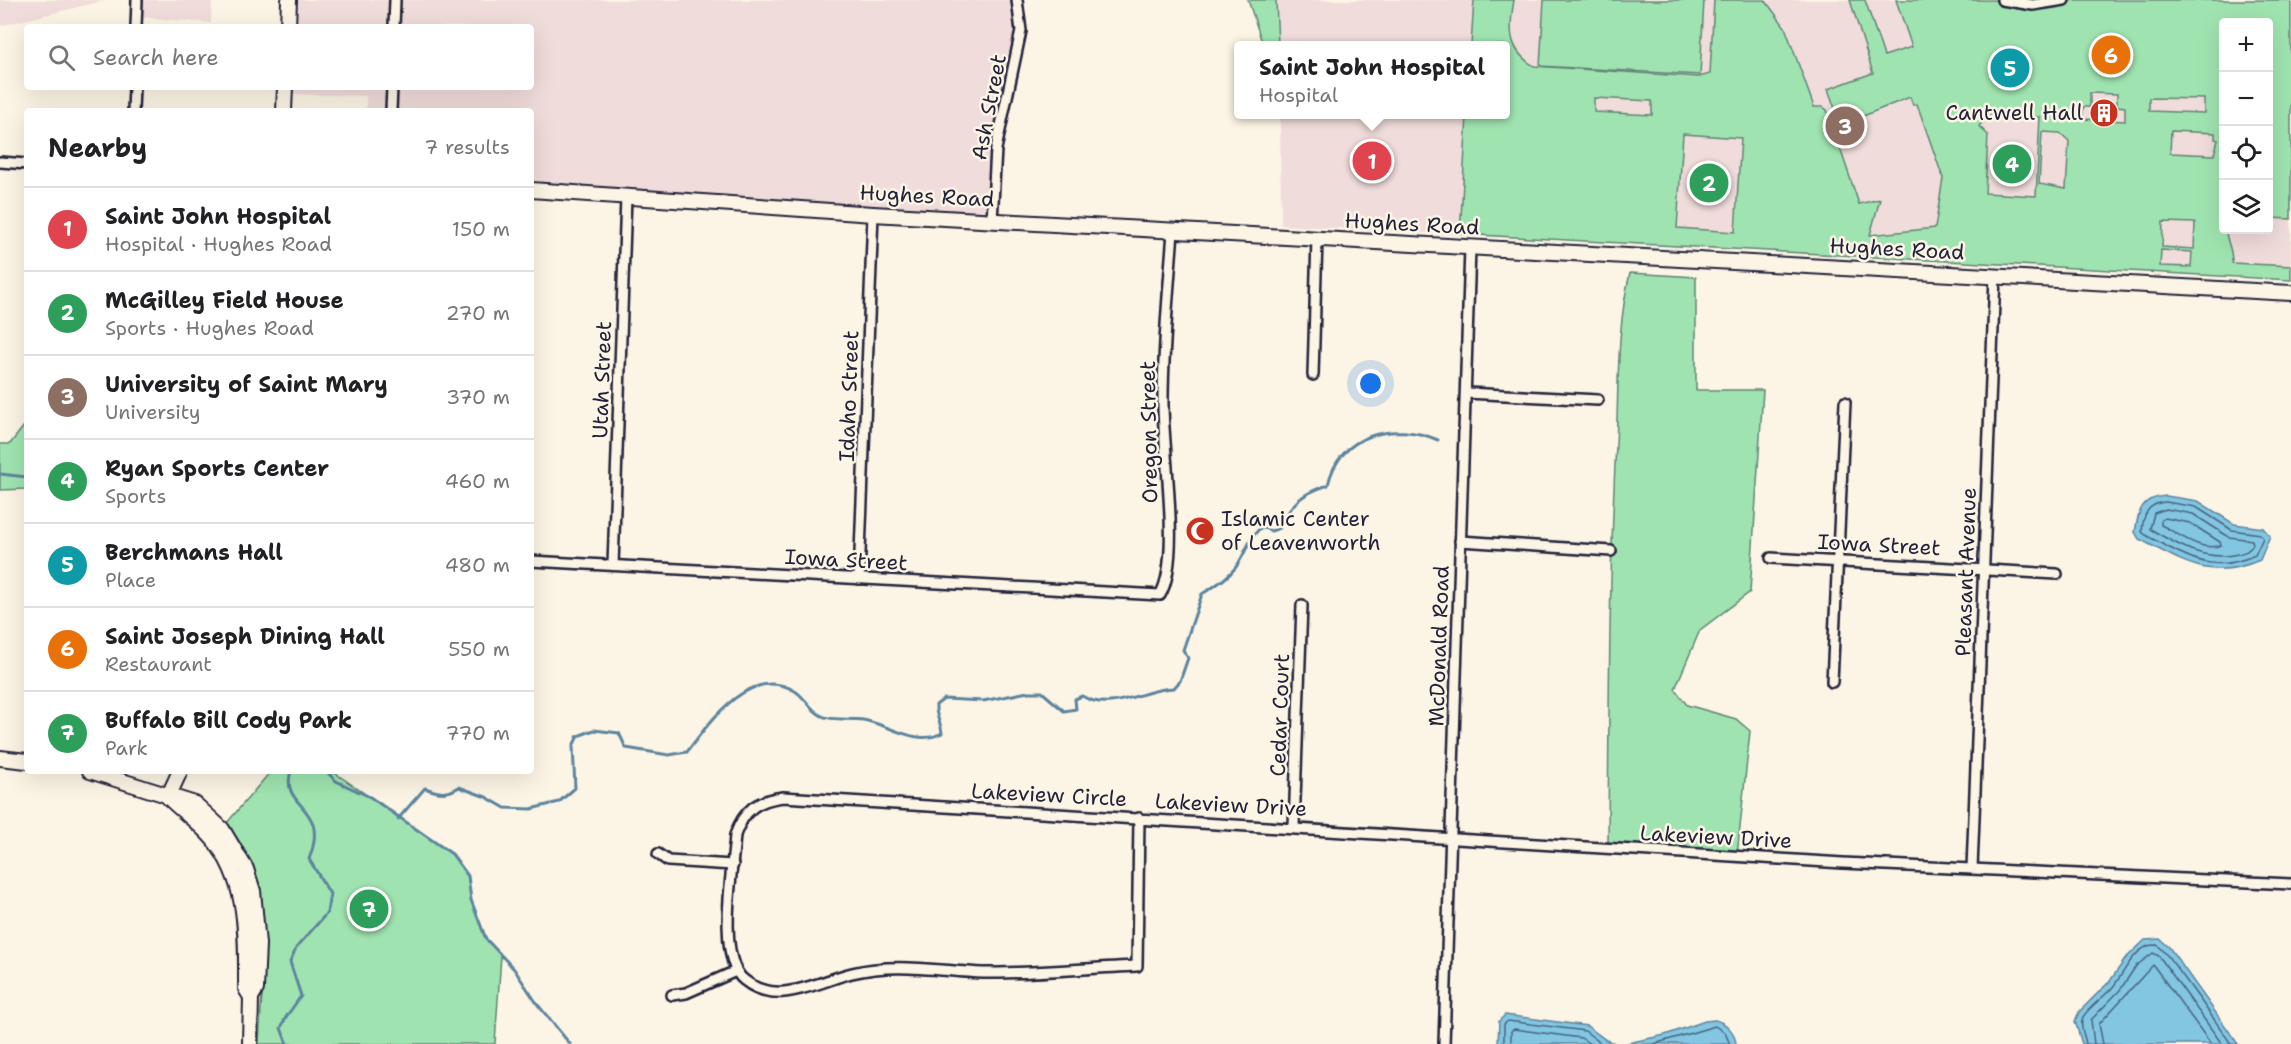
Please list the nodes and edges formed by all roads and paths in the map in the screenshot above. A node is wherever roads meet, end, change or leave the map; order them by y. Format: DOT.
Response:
graph roads {
  1 [pos="137,0"];
  2 [pos="289,0"];
  3 [pos="395,0"];
  4 [pos="1017,0"];
  5 [pos="2002,0"];
  6 [pos="2064,0"];
  7 [pos="136,24"];
  8 [pos="288,24"];
  9 [pos="394,24"];
  10 [pos="134,90"];
  11 [pos="285,90"];
  12 [pos="392,90"];
  13 [pos="133,108"];
  14 [pos="284,108"];
  15 [pos="391,108"];
  16 [pos="0,162"];
  17 [pos="24,164"];
  18 [pos="534,190"];
  19 [pos="626,197"];
  20 [pos="873,214"];
  21 [pos="993,221"];
  22 [pos="1173,231"];
  23 [pos="1317,239"];
  24 [pos="1470,248"];
  25 [pos="1995,276"];
  26 [pos="2291,293"];
  27 [pos="1313,375"];
  28 [pos="1467,393"];
  29 [pos="1598,400"];
  30 [pos="1845,402"];
  31 [pos="1460,541"];
  32 [pos="1611,550"];
  33 [pos="1771,558"];
  34 [pos="534,561"];
  35 [pos="1838,561"];
  36 [pos="614,565"];
  37 [pos="1985,569"];
  38 [pos="2057,574"];
  39 [pos="859,579"];
  40 [pos="1160,595"];
  41 [pos="1302,605"];
  42 [pos="1832,682"];
  43 [pos="0,758"];
  44 [pos="24,760"];
  45 [pos="99,774"];
  46 [pos="179,774"];
  47 [pos="168,797"];
  48 [pos="1139,818"];
  49 [pos="1294,827"];
  50 [pos="1452,837"];
  51 [pos="658,854"];
  52 [pos="733,865"];
  53 [pos="1972,869"];
  54 [pos="2291,884"];
  55 [pos="736,971"];
  56 [pos="672,994"];
  57 [pos="250,1044"];
  58 [pos="1444,1044"];
  1 -- 7 [label="street"];
  2 -- 8 [label="street"];
  3 -- 9 [label="street"];
  4 -- 21 [label="street, Ash Street"];
  5 -- 6 [label="street"];
  10 -- 13 [label="street"];
  11 -- 14 [label="street"];
  12 -- 15 [label="street"];
  16 -- 17 [label="street"];
  18 -- 19 [label="street, Hughes Road"];
  19 -- 20 [label="street, Hughes Road"];
  19 -- 36 [label="street, Utah Street"];
  20 -- 21 [label="street, Hughes Road"];
  20 -- 39 [label="street, Idaho Street"];
  21 -- 22 [label="street, Hughes Road"];
  22 -- 23 [label="street, Hughes Road"];
  22 -- 40 [label="street, Oregon Street"];
  23 -- 24 [label="street, Hughes Road"];
  23 -- 27 [label="street"];
  24 -- 25 [label="street, Hughes Road"];
  24 -- 28 [label="street, McDonald Road"];
  25 -- 26 [label="street, Hughes Road"];
  25 -- 37 [label="street, Pleasant Avenue"];
  28 -- 29 [label="street"];
  28 -- 31 [label="street, McDonald Road"];
  30 -- 35 [label="street"];
  31 -- 32 [label="street"];
  31 -- 50 [label="street, McDonald Road"];
  33 -- 35 [label="street, Iowa Street"];
  34 -- 36 [label="street, Iowa Street"];
  35 -- 37 [label="street, Iowa Street"];
  35 -- 42 [label="street"];
  36 -- 39 [label="street, Iowa Street"];
  37 -- 38 [label="street, Iowa Street"];
  37 -- 53 [label="street, Pleasant Avenue"];
  39 -- 40 [label="street, Iowa Street"];
  41 -- 49 [label="street, Cedar Court"];
  43 -- 44 [label="street"];
  45 -- 47 [label="street"];
  46 -- 47 [label="street"];
  47 -- 57 [label="street"];
  48 -- 49 [label="street, Lakeview Drive"];
  48 -- 52 [label="street, Lakeview Circle"];
  48 -- 55 [label="street, Lakeview Circle"];
  49 -- 50 [label="street, Lakeview Drive"];
  50 -- 53 [label="street, Lakeview Drive"];
  50 -- 58 [label="street, McDonald Road"];
  51 -- 52 [label="street"];
  52 -- 55 [label="street, Lakeview Circle"];
  53 -- 54 [label="street, Lakeview Drive"];
  55 -- 56 [label="street"];
}
